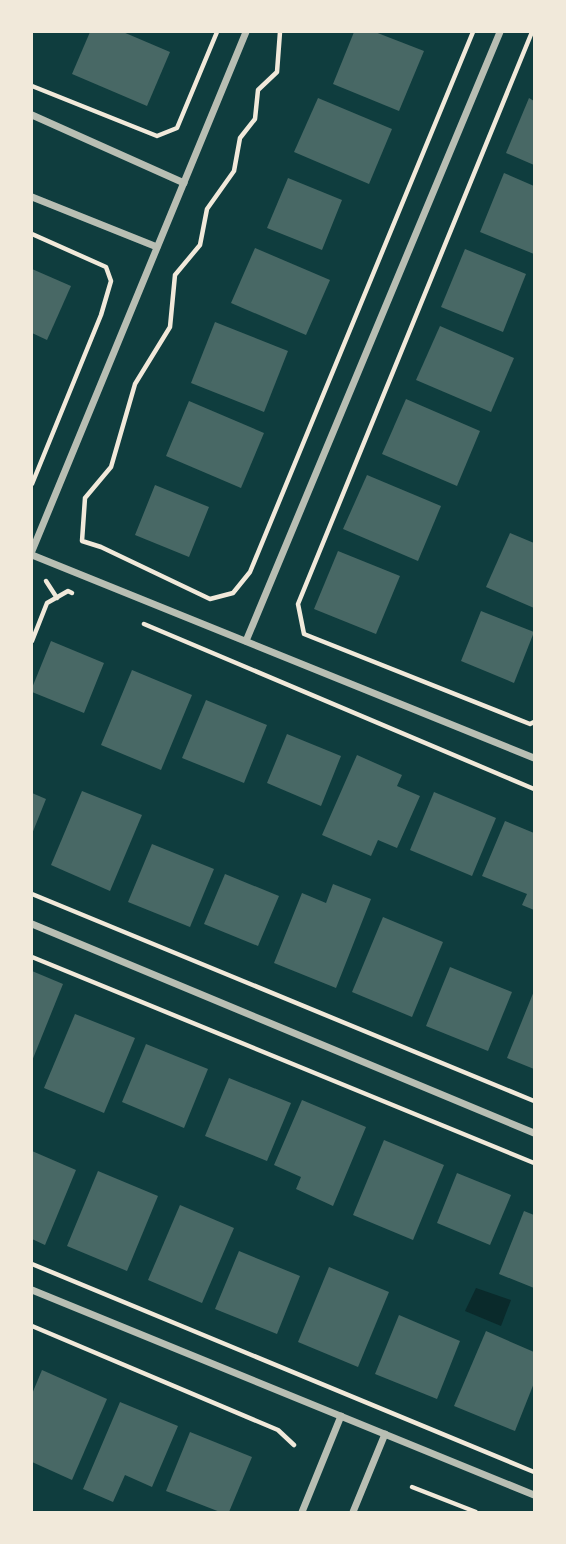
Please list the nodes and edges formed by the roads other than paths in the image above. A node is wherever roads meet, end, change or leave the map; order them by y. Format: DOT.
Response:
graph roads {
  1 [pos="246,32"];
  2 [pos="500,32"];
  3 [pos="32,115"];
  4 [pos="184,183"];
  5 [pos="32,197"];
  6 [pos="157,247"];
  7 [pos="32,553"];
  8 [pos="246,641"];
  9 [pos="534,758"];
  10 [pos="32,924"];
  11 [pos="534,1133"];
  12 [pos="32,1290"];
  13 [pos="341,1416"];
  14 [pos="385,1434"];
  15 [pos="534,1495"];
  16 [pos="302,1513"];
  17 [pos="353,1513"];
  1 -- 4 [label="street"];
  2 -- 8 [label="street"];
  3 -- 4 [label="street"];
  4 -- 6 [label="street"];
  5 -- 6 [label="street"];
  6 -- 7 [label="street"];
  7 -- 8 [label="street"];
  8 -- 9 [label="street"];
  10 -- 11 [label="street"];
  12 -- 13 [label="street"];
  13 -- 14 [label="street"];
  13 -- 16 [label="street"];
  14 -- 15 [label="street"];
  14 -- 17 [label="street"];
}
